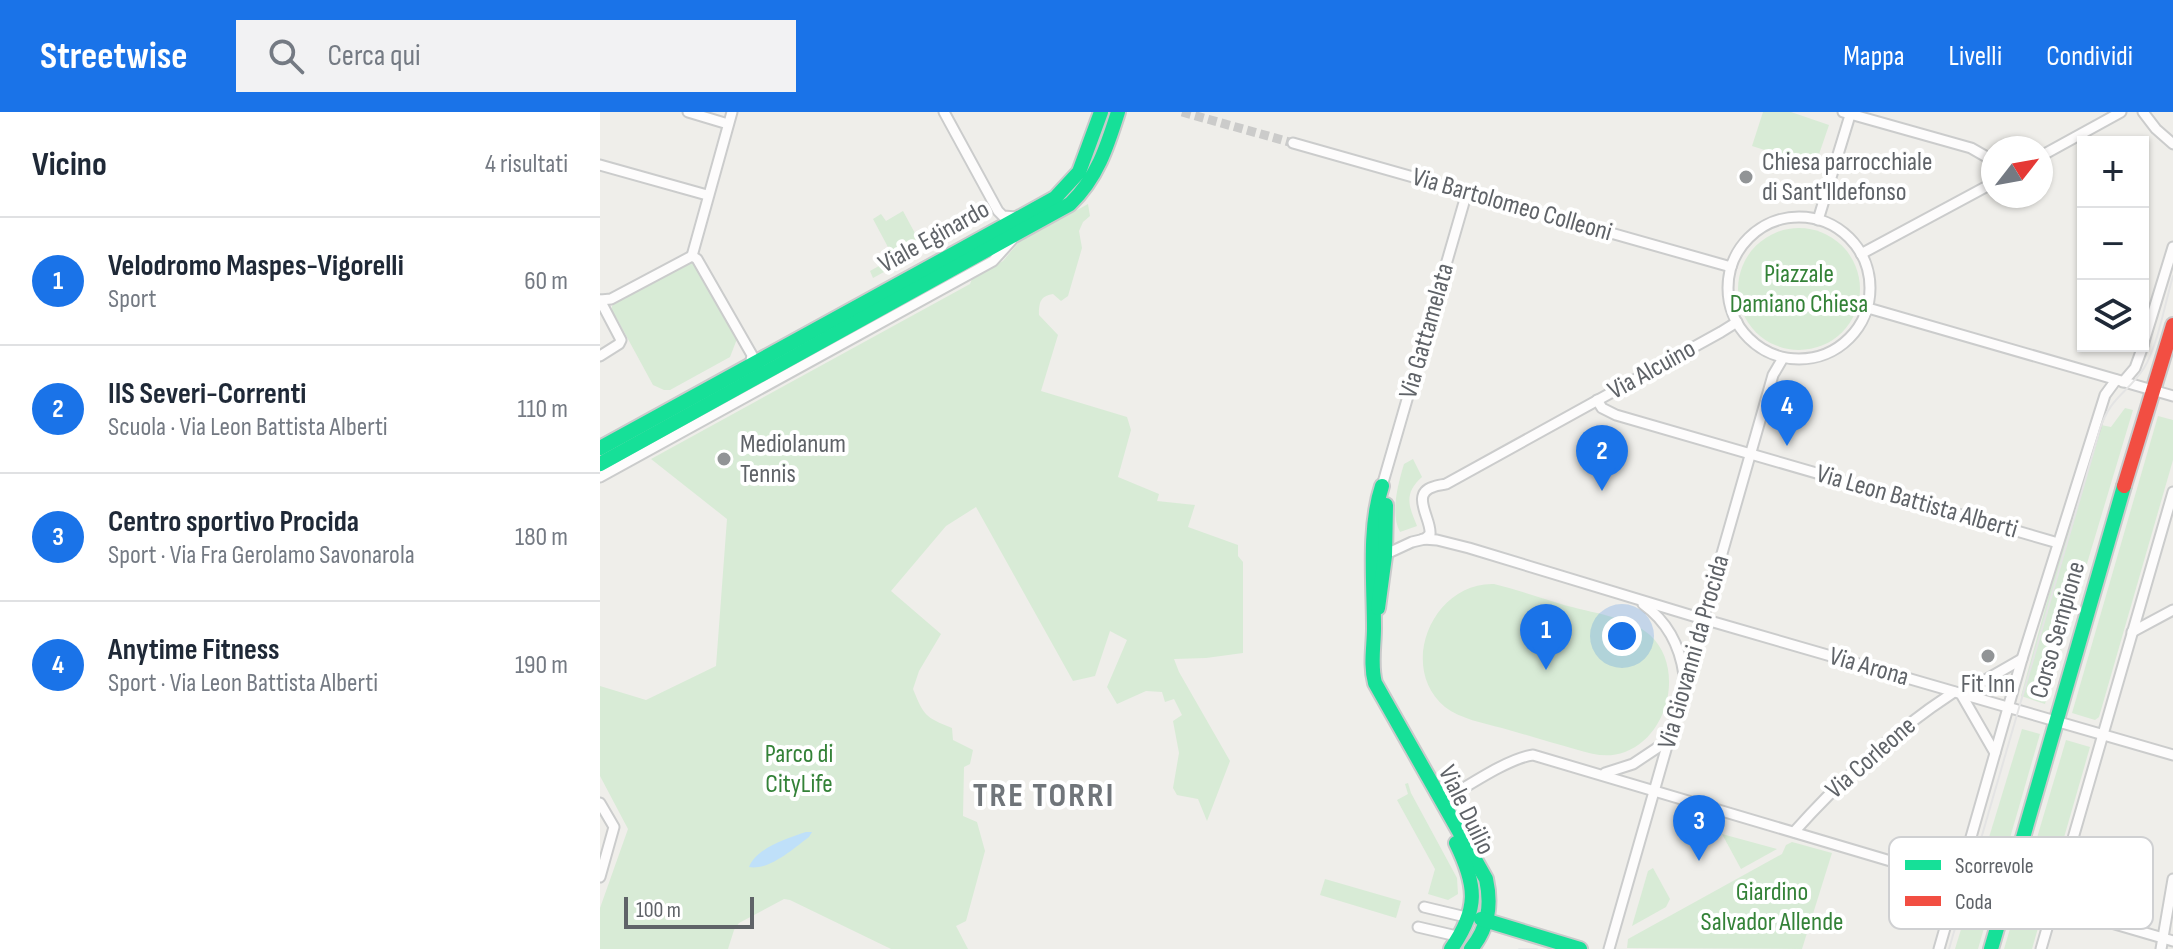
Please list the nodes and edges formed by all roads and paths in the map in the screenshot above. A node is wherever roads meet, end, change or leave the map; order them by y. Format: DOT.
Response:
graph roads {
  1 [pos="688,112"];
  2 [pos="732,112"];
  3 [pos="944,112"];
  4 [pos="1118,112"];
  5 [pos="1132,112"];
  6 [pos="2121,112"];
  7 [pos="2143,112"];
  8 [pos="1848,113"];
  9 [pos="1099,115"];
  10 [pos="728,124"];
  11 [pos="1109,139"];
  12 [pos="1293,143"];
  13 [pos="2173,144"];
  14 [pos="2053,149"];
  15 [pos="1981,154"];
  16 [pos="600,165"];
  17 [pos="1981,189"];
  18 [pos="1467,192"];
  19 [pos="707,195"];
  20 [pos="1818,220"];
  21 [pos="1021,224"];
  22 [pos="2173,247"];
  23 [pos="1861,254"];
  24 [pos="692,256"];
  25 [pos="1731,267"];
  26 [pos="926,269"];
  27 [pos="600,300"];
  28 [pos="1868,308"];
  29 [pos="1737,322"];
  30 [pos="2149,325"];
  31 [pos="2173,325"];
  32 [pos="2141,352"];
  33 [pos="600,356"];
  34 [pos="803,358"];
  35 [pos="1783,358"];
  36 [pos="750,366"];
  37 [pos="2119,381"];
  38 [pos="2153,390"];
  39 [pos="2173,396"];
  40 [pos="1597,400"];
  41 [pos="687,416"];
  42 [pos="644,432"];
  43 [pos="600,448"];
  44 [pos="1750,454"];
  45 [pos="600,464"];
  46 [pos="600,477"];
  47 [pos="1382,486"];
  48 [pos="2173,492"];
  49 [pos="1423,539"];
  50 [pos="2058,543"];
  51 [pos="1380,557"];
  52 [pos="1636,598"];
  53 [pos="2173,610"];
  54 [pos="1703,619"];
  55 [pos="2132,632"];
  56 [pos="2022,659"];
  57 [pos="1685,683"];
  58 [pos="1958,693"];
  59 [pos="2008,708"];
  60 [pos="2057,722"];
  61 [pos="2102,734"];
  62 [pos="1669,740"];
  63 [pos="1413,751"];
  64 [pos="1995,753"];
  65 [pos="2173,755"];
  66 [pos="1599,774"];
  67 [pos="1654,790"];
  68 [pos="1442,801"];
  69 [pos="600,803"];
  70 [pos="1794,832"];
  71 [pos="1971,837"];
  72 [pos="2024,837"];
  73 [pos="2073,837"];
  74 [pos="1889,860"];
  75 [pos="600,877"];
  76 [pos="2173,879"];
  77 [pos="1424,907"];
  78 [pos="1470,918"];
  79 [pos="1488,920"];
  80 [pos="1418,927"];
  81 [pos="1945,929"];
  82 [pos="1997,929"];
  83 [pos="2047,929"];
  84 [pos="2131,929"];
  85 [pos="2168,940"];
  86 [pos="1456,943"];
  87 [pos="1479,947"];
  88 [pos="1580,949"];
  89 [pos="1609,949"];
  90 [pos="1939,949"];
  91 [pos="1991,949"];
  92 [pos="2041,949"];
  93 [pos="2161,949"];
  1 -- 10 [label="street"];
  2 -- 10 [label="street"];
  3 -- 21 [label="street"];
  4 -- 11 [label="main road, Viale Eginardo"];
  5 -- 11 [label="main road"];
  6 -- 14 [label="street"];
  7 -- 13 [label="street"];
  8 -- 15 [label="street"];
  8 -- 20 [label="street"];
  9 -- 21 [label="main road, Viale Eginardo"];
  10 -- 19 [label="street"];
  11 -- 21 [label="main road, Viale Eginardo"];
  12 -- 18 [label="street, Via Bartolomeo Colleoni"];
  16 -- 19 [label="street"];
  17 -- 23 [label="street"];
  18 -- 25 [label="street, Via Bartolomeo Colleoni"];
  18 -- 47 [label="street, Via Gattamelata"];
  19 -- 24 [label="street"];
  20 -- 23 [label="street"];
  20 -- 25 [label="street"];
  21 -- 26 [label="main road, Viale Eginardo"];
  21 -- 34 [label="main road, Viale Eginardo"];
  22 -- 30 [label="street, Corso Sempione"];
  23 -- 28 [label="street"];
  24 -- 27 [label="street"];
  24 -- 36 [label="street"];
  25 -- 29 [label="street"];
  26 -- 34 [label="main road"];
  26 -- 36 [label="main road, Viale Eginardo"];
  27 -- 33 [label="street"];
  28 -- 35 [label="street"];
  28 -- 37 [label="street"];
  29 -- 35 [label="street"];
  29 -- 40 [label="street, Via Alcuino"];
  31 -- 38 [label="main road, Corso Sempione"];
  32 -- 37 [label="street, Corso Sempione"];
  34 -- 41 [label="main road, Viale Eginardo"];
  34 -- 46 [label="street, Viale Eginardo"];
  35 -- 44 [label="street, Via Giovanni da Procida"];
  36 -- 41 [label="main road"];
  36 -- 42 [label="main road"];
  37 -- 38 [label="street"];
  37 -- 50 [label="street, Corso Sempione"];
  38 -- 39 [label="street"];
  38 -- 60 [label="main road, Corso Sempione"];
  40 -- 44 [label="street, Via Leon Battista Alberti"];
  40 -- 49 [label="street, Via Alcuino"];
  41 -- 42 [label="main road"];
  42 -- 43 [label="main road"];
  42 -- 45 [label="main road"];
  44 -- 50 [label="street, Via Leon Battista Alberti"];
  44 -- 54 [label="street, Via Giovanni da Procida"];
  47 -- 51 [label="main road, Viale Duilio"];
  48 -- 55 [label="street"];
  49 -- 51 [label="street"];
  49 -- 52 [label="street, Via Arona"];
  50 -- 56 [label="street, Corso Sempione"];
  51 -- 63 [label="main road, Viale Duilio"];
  52 -- 54 [label="street, Via Arona"];
  52 -- 57 [label="street, Via Arona"];
  53 -- 55 [label="street"];
  54 -- 57 [label="street, Via Giovanni da Procida"];
  54 -- 58 [label="street, Via Arona"];
  55 -- 61 [label="street"];
  56 -- 58 [label="street, Corso Sempione"];
  56 -- 59 [label="street, Corso Sempione"];
  57 -- 62 [label="street, Via Giovanni da Procida"];
  58 -- 59 [label="street, Via Arona"];
  58 -- 64 [label="street"];
  58 -- 70 [label="street, Via Corleone"];
  59 -- 60 [label="street, Via Arona"];
  59 -- 64 [label="street, Corso Sempione"];
  60 -- 61 [label="street, Via Arona"];
  60 -- 72 [label="main road, Corso Sempione"];
  61 -- 65 [label="street, Via Arona"];
  61 -- 73 [label="street"];
  62 -- 66 [label="street"];
  62 -- 67 [label="street, Via Giovanni da Procida"];
  63 -- 68 [label="main road, Viale Duilio"];
  63 -- 78 [label="main road, Viale Duilio"];
  64 -- 71 [label="street, Corso Sempione"];
  66 -- 67 [label="street"];
  66 -- 68 [label="street"];
  67 -- 70 [label="street"];
  67 -- 89 [label="street, Via Giovanni da Procida"];
  68 -- 79 [label="main road, Viale Duilio"];
  69 -- 75 [label="street"];
  70 -- 74 [label="street"];
  76 -- 85 [label="street"];
  77 -- 78 [label="street"];
  78 -- 79 [label="main road"];
  78 -- 86 [label="main road, Viale Duilio"];
  79 -- 87 [label="main road"];
  79 -- 88 [label="main road"];
  80 -- 86 [label="street"];
  81 -- 90 [label="street, Corso Sempione"];
  82 -- 91 [label="main road, Corso Sempione"];
  83 -- 92 [label="street"];
  84 -- 85 [label="street"];
  85 -- 93 [label="street"];
  86 -- 87 [label="main road"];
}
